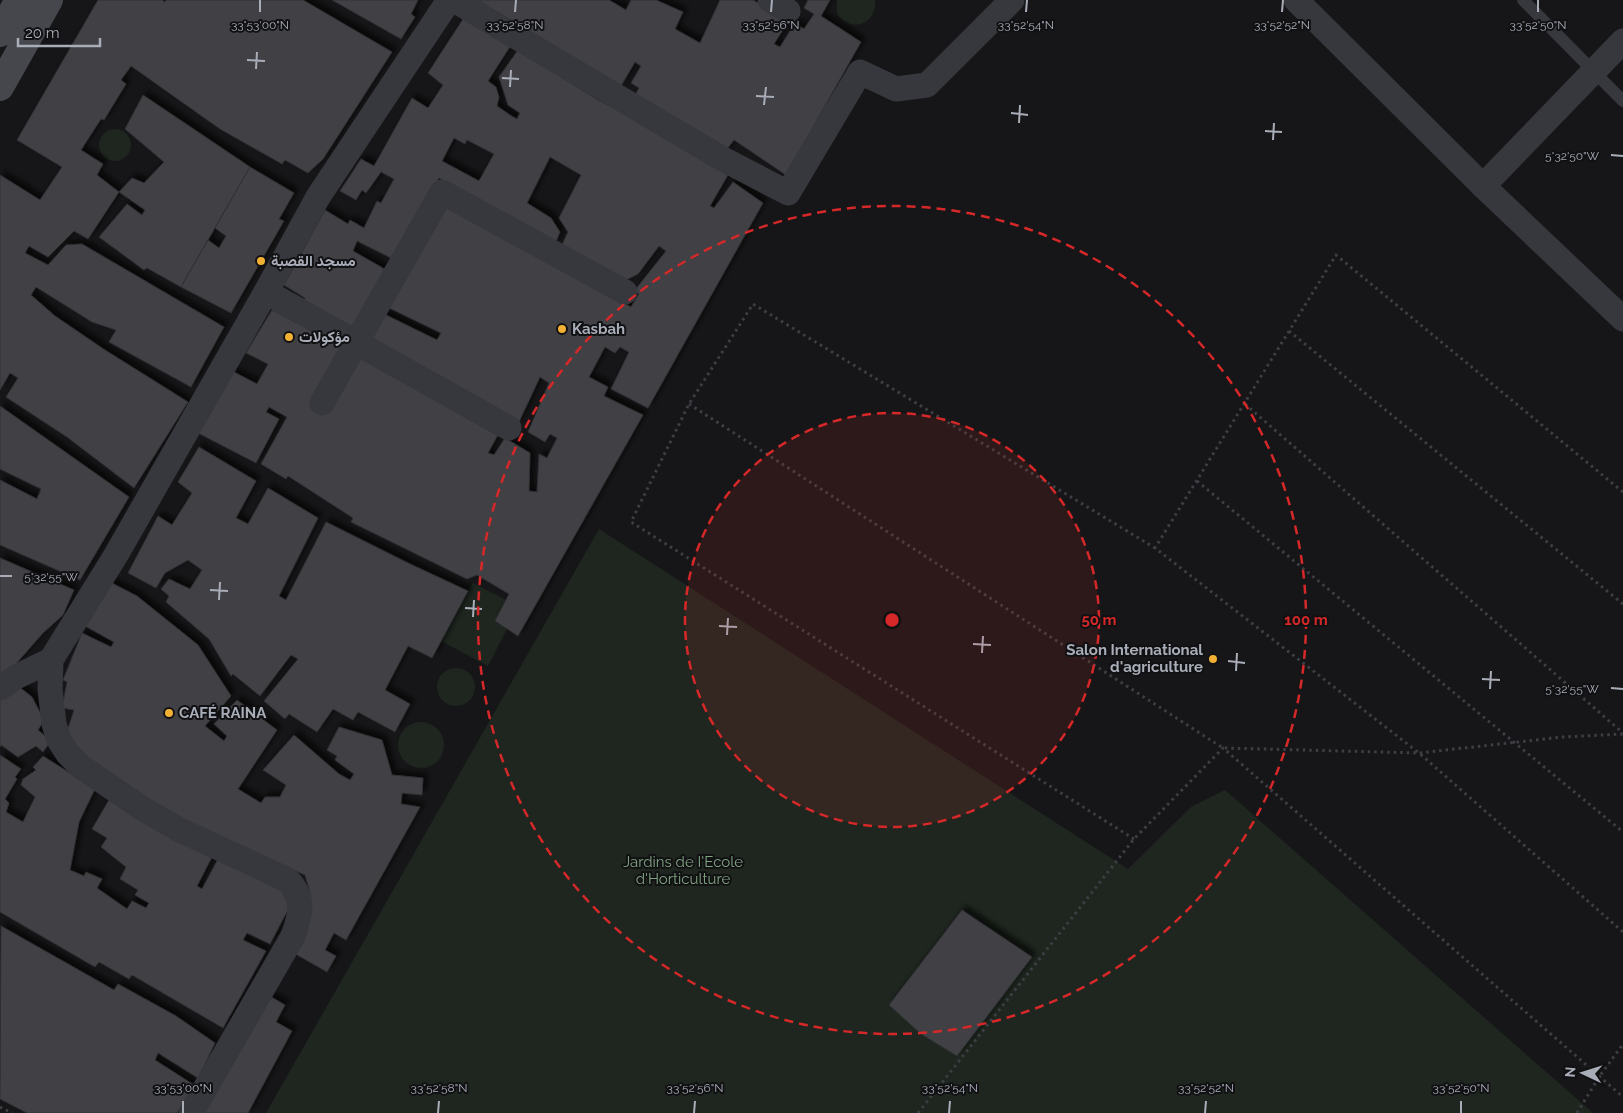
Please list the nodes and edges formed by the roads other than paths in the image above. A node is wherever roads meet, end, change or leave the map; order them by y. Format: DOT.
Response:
graph roads {
  1 [pos="19,0"];
  2 [pos="49,0"];
  3 [pos="450,0"];
  4 [pos="454,0"];
  5 [pos="1012,0"];
  6 [pos="1296,0"];
  7 [pos="1523,0"];
  8 [pos="0,34"];
  9 [pos="1623,41"];
  10 [pos="1593,73"];
  11 [pos="0,87"];
  12 [pos="1623,101"];
  13 [pos="1483,186"];
  14 [pos="266,292"];
  15 [pos="625,292"];
  16 [pos="1623,319"];
  17 [pos="357,343"];
  18 [pos="322,404"];
  19 [pos="509,428"];
  20 [pos="51,660"];
  21 [pos="0,688"];
  22 [pos="191,1113"];
  1 -- 8 [label="main road"];
  2 -- 11 [label="main road"];
  3 -- 14 [label="street"];
  4 -- 5 [label="street"];
  6 -- 13 [label="street"];
  7 -- 10 [label="lane"];
  9 -- 10 [label="street"];
  10 -- 12 [label="lane"];
  10 -- 13 [label="street"];
  13 -- 16 [label="street"];
  14 -- 17 [label="street"];
  14 -- 20 [label="street"];
  15 -- 17 [label="street"];
  17 -- 18 [label="street"];
  17 -- 19 [label="street"];
  20 -- 21 [label="street"];
  20 -- 22 [label="street"];
}
